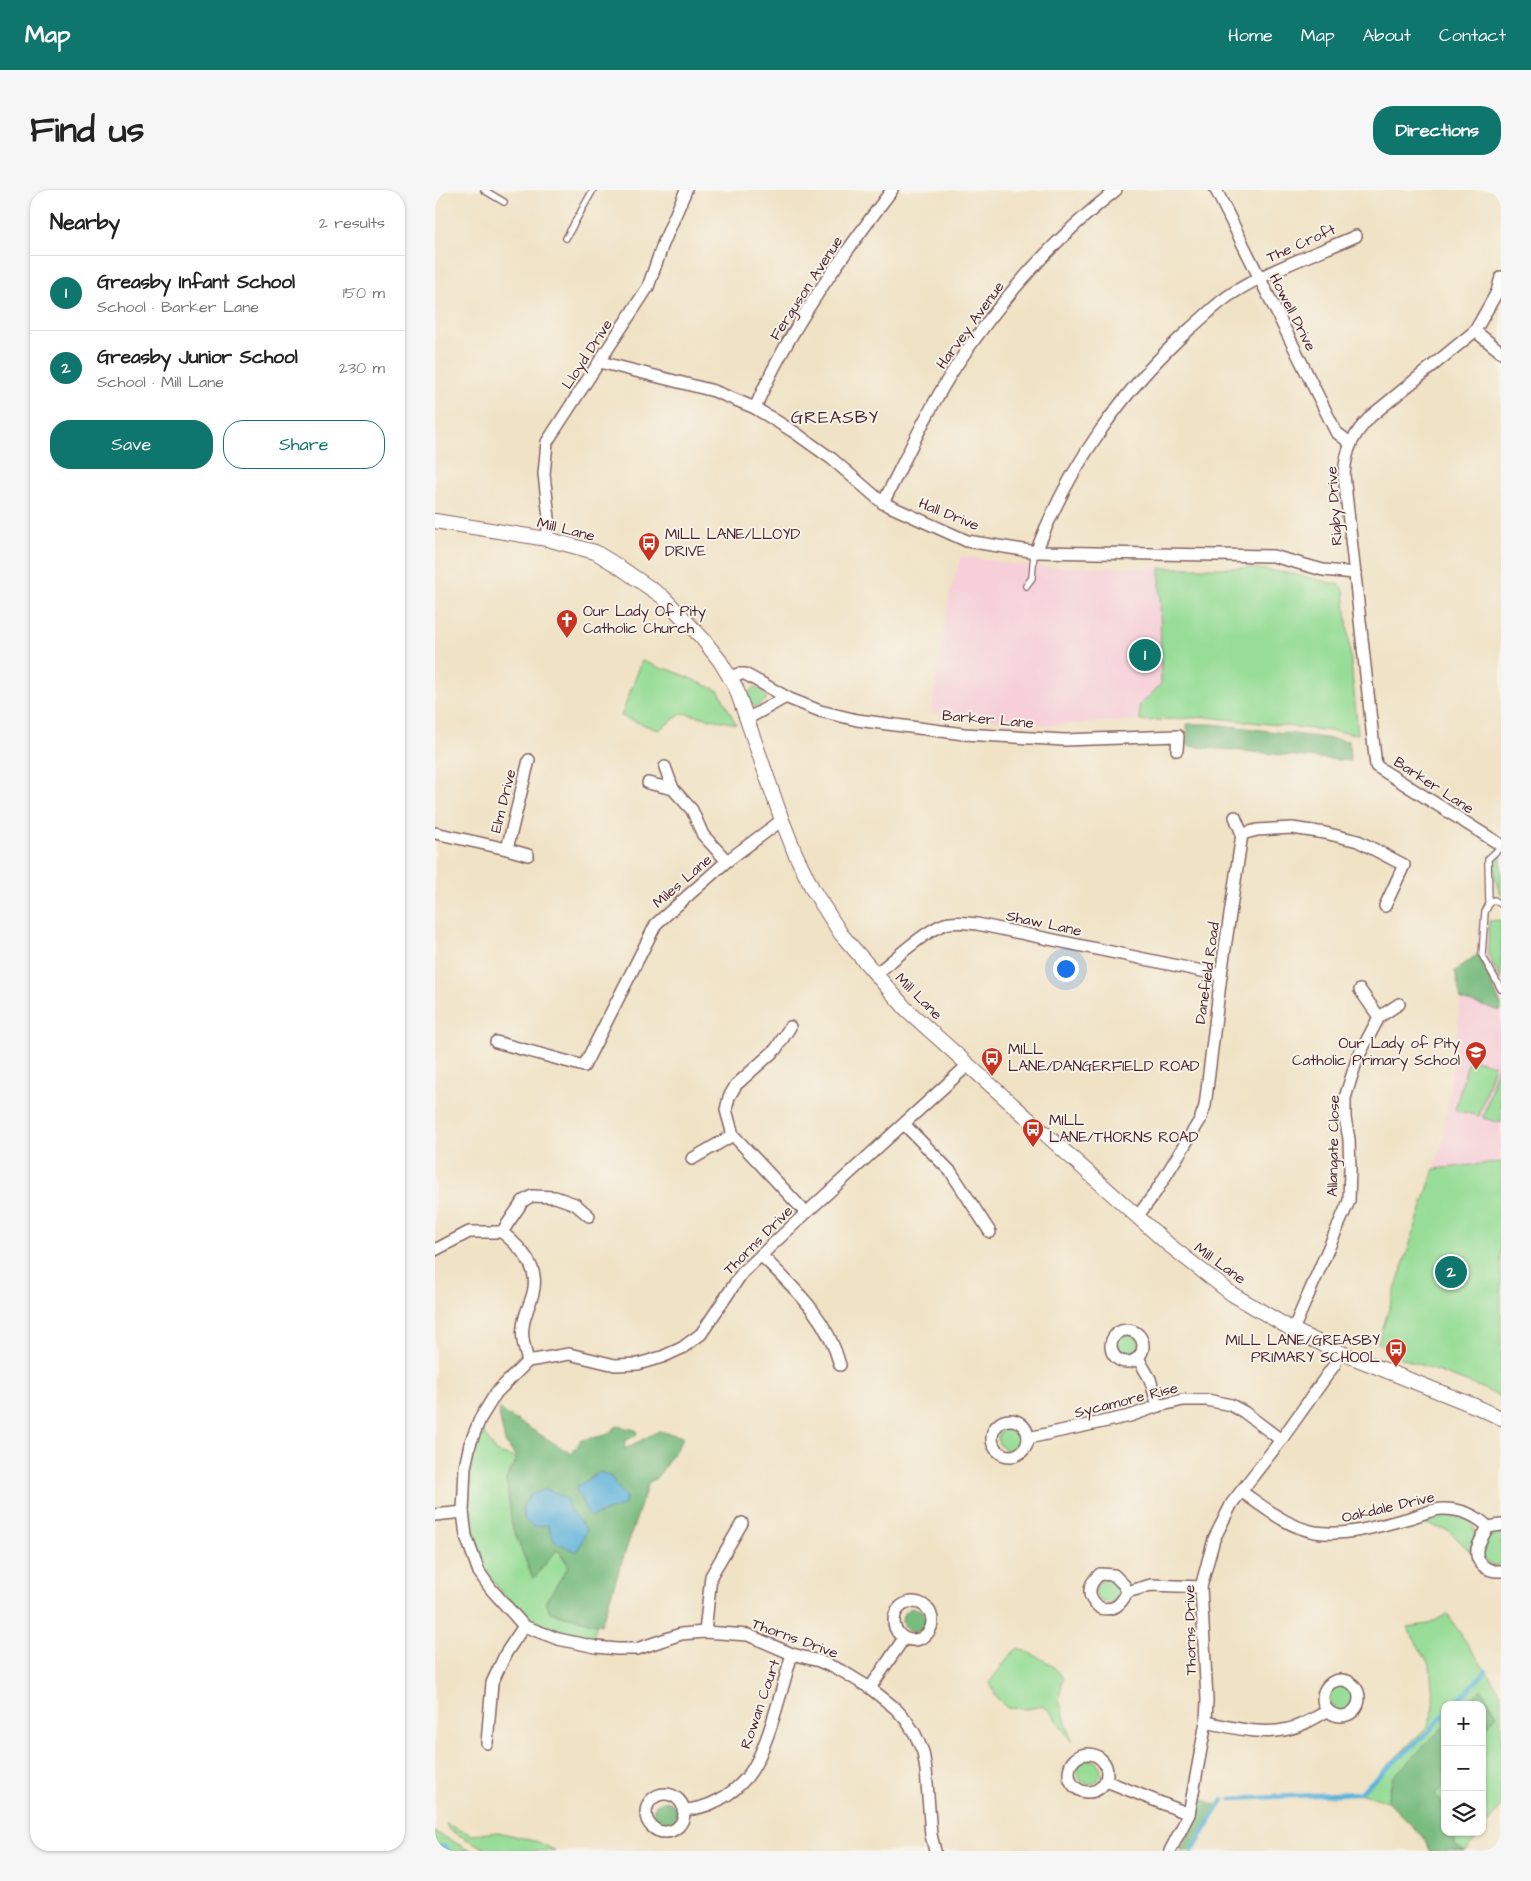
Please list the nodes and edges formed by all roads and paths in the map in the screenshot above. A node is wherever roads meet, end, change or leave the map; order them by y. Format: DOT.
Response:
graph roads {
  1 [pos="484,190"];
  2 [pos="593,190"];
  3 [pos="686,190"];
  4 [pos="892,190"];
  5 [pos="1116,190"];
  6 [pos="1216,190"];
  7 [pos="504,202"];
  8 [pos="1356,236"];
  9 [pos="566,238"];
  10 [pos="1501,277"];
  11 [pos="1259,278"];
  12 [pos="1475,331"];
  13 [pos="1501,352"];
  14 [pos="600,362"];
  15 [pos="755,408"];
  16 [pos="1351,443"];
  17 [pos="883,503"];
  18 [pos="435,521"];
  19 [pos="547,539"];
  20 [pos="1035,552"];
  21 [pos="1355,573"];
  22 [pos="1026,586"];
  23 [pos="730,678"];
  24 [pos="786,697"];
  25 [pos="747,719"];
  26 [pos="1177,750"];
  27 [pos="529,760"];
  28 [pos="1377,766"];
  29 [pos="665,767"];
  30 [pos="648,783"];
  31 [pos="673,789"];
  32 [pos="1235,817"];
  33 [pos="783,820"];
  34 [pos="435,833"];
  35 [pos="1242,834"];
  36 [pos="1501,846"];
  37 [pos="507,849"];
  38 [pos="528,855"];
  39 [pos="727,862"];
  40 [pos="1489,904"];
  41 [pos="1501,904"];
  42 [pos="1385,906"];
  43 [pos="875,975"];
  44 [pos="1221,975"];
  45 [pos="1501,989"];
  46 [pos="1360,990"];
  47 [pos="1399,1004"];
  48 [pos="1379,1018"];
  49 [pos="790,1027"];
  50 [pos="496,1042"];
  51 [pos="968,1065"];
  52 [pos="905,1124"];
  53 [pos="733,1135"];
  54 [pos="692,1159"];
  55 [pos="806,1213"];
  56 [pos="589,1216"];
  57 [pos="1137,1217"];
  58 [pos="502,1232"];
  59 [pos="990,1232"];
  60 [pos="435,1250"];
  61 [pos="761,1255"];
  62 [pos="1293,1330"];
  63 [pos="1337,1351"];
  64 [pos="1138,1358"];
  65 [pos="528,1361"];
  66 [pos="840,1365"];
  67 [pos="1158,1406"];
  68 [pos="1501,1418"];
  69 [pos="1028,1438"];
  70 [pos="1281,1440"];
  71 [pos="1242,1492"];
  72 [pos="463,1512"];
  73 [pos="435,1515"];
  74 [pos="742,1523"];
  75 [pos="1501,1525"];
  76 [pos="1488,1527"];
  77 [pos="1501,1571"];
  78 [pos="1201,1587"];
  79 [pos="1127,1592"];
  80 [pos="524,1626"];
  81 [pos="705,1632"];
  82 [pos="904,1638"];
  83 [pos="792,1654"];
  84 [pos="870,1688"];
  85 [pos="1327,1711"];
  86 [pos="1206,1722"];
  87 [pos="487,1744"];
  88 [pos="1106,1780"];
  89 [pos="683,1810"];
  90 [pos="1189,1814"];
  91 [pos="935,1851"];
  92 [pos="1170,1851"];
  1 -- 7 [label="lane"];
  2 -- 9 [label="lane"];
  3 -- 14 [label="street, Lloyd Drive"];
  4 -- 15 [label="street, Ferguson Avenue"];
  5 -- 17 [label="street, Harvey Avenue"];
  6 -- 11 [label="street, Howell Drive"];
  8 -- 11 [label="street, The Croft"];
  10 -- 12 [label="street, Rigby Drive"];
  11 -- 16 [label="street, Howell Drive"];
  11 -- 20 [label="street, The Croft"];
  12 -- 13 [label="street"];
  12 -- 16 [label="street, Rigby Drive"];
  14 -- 15 [label="street, Hall Drive"];
  14 -- 19 [label="street, Lloyd Drive"];
  15 -- 17 [label="street, Hall Drive"];
  16 -- 21 [label="street, Rigby Drive"];
  17 -- 20 [label="street, Hall Drive"];
  18 -- 19 [label="street, Mill Lane"];
  19 -- 23 [label="street, Mill Lane"];
  20 -- 21 [label="street, Hall Drive"];
  20 -- 22 [label="lane"];
  21 -- 28 [label="street, Rigby Drive"];
  23 -- 24 [label="street, Barker Lane"];
  23 -- 25 [label="street, Mill Lane"];
  24 -- 25 [label="street"];
  24 -- 26 [label="street, Barker Lane"];
  25 -- 33 [label="street, Mill Lane"];
  27 -- 37 [label="street, Elm Drive"];
  28 -- 36 [label="street, Barker Lane"];
  29 -- 31 [label="street"];
  30 -- 31 [label="street"];
  31 -- 39 [label="street"];
  32 -- 35 [label="street"];
  33 -- 39 [label="street, Miles Lane"];
  33 -- 43 [label="street, Mill Lane"];
  34 -- 37 [label="street, Elm Drive"];
  35 -- 42 [label="street"];
  35 -- 44 [label="street, Danefield Road"];
  36 -- 40 [label="lane"];
  37 -- 38 [label="street, Elm Drive"];
  39 -- 50 [label="street, Miles Lane"];
  40 -- 41 [label="lane"];
  40 -- 45 [label="lane"];
  43 -- 44 [label="street, Shaw Lane"];
  43 -- 51 [label="street, Mill Lane"];
  44 -- 57 [label="street, Danefield Road"];
  46 -- 48 [label="street"];
  47 -- 48 [label="street, Allangate Close"];
  48 -- 62 [label="street, Allangate Close"];
  49 -- 53 [label="street"];
  51 -- 52 [label="street, Thorns Drive"];
  51 -- 57 [label="street, Mill Lane"];
  52 -- 55 [label="street, Thorns Drive"];
  52 -- 59 [label="street"];
  53 -- 54 [label="street"];
  53 -- 55 [label="street"];
  55 -- 61 [label="street, Thorns Drive"];
  56 -- 58 [label="street"];
  57 -- 62 [label="street, Mill Lane"];
  58 -- 60 [label="street"];
  58 -- 65 [label="street"];
  61 -- 65 [label="street, Thorns Drive"];
  61 -- 66 [label="street"];
  62 -- 63 [label="street, Mill Lane"];
  63 -- 68 [label="street, Mill Lane"];
  63 -- 70 [label="street, Thorns Drive"];
  64 -- 67 [label="street"];
  65 -- 72 [label="street, Thorns Drive"];
  67 -- 69 [label="street, Sycamore Rise"];
  67 -- 70 [label="street, Sycamore Rise"];
  70 -- 71 [label="street, Thorns Drive"];
  71 -- 76 [label="street, Oakdale Drive"];
  71 -- 78 [label="street, Thorns Drive"];
  72 -- 73 [label="street"];
  72 -- 80 [label="street, Thorns Drive"];
  74 -- 81 [label="street"];
  75 -- 76 [label="street"];
  76 -- 77 [label="street"];
  78 -- 79 [label="street"];
  78 -- 86 [label="street, Thorns Drive"];
  80 -- 81 [label="street, Thorns Drive"];
  80 -- 87 [label="street"];
  81 -- 83 [label="street, Thorns Drive"];
  82 -- 84 [label="street"];
  83 -- 84 [label="street, Thorns Drive"];
  83 -- 89 [label="street, Rowan Court"];
  84 -- 91 [label="street, Thorns Drive"];
  85 -- 86 [label="street"];
  86 -- 90 [label="street, Thorns Drive"];
  88 -- 90 [label="street"];
  90 -- 92 [label="street, Thorns Drive"];
}
